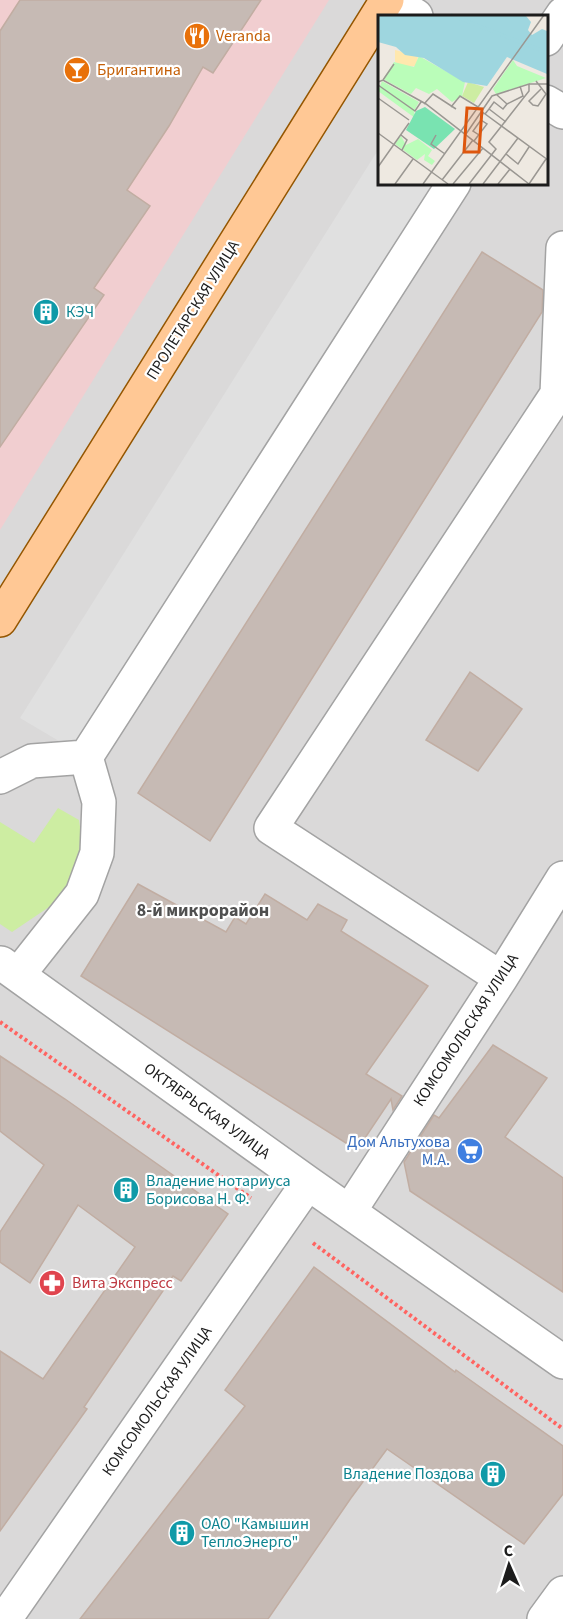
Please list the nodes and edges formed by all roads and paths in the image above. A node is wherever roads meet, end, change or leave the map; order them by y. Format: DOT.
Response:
graph roads {
  1 [pos="387,0"];
  2 [pos="391,0"];
  3 [pos="563,14"];
  4 [pos="414,15"];
  5 [pos="548,36"];
  6 [pos="548,103"];
  7 [pos="563,112"];
  8 [pos="453,184"];
  9 [pos="563,248"];
  10 [pos="560,396"];
  11 [pos="0,620"];
  12 [pos="86,758"];
  13 [pos="0,777"];
  14 [pos="563,878"];
  15 [pos="9,968"];
  16 [pos="501,978"];
  17 [pos="308,1183"];
  18 [pos="349,1212"];
  19 [pos="563,1362"];
  20 [pos="5,1619"];
  1 -- 11 [label="main road, ПРОЛЕТАРСКАЯ УЛИЦА"];
  2 -- 4 [label="street"];
  3 -- 5 [label="street"];
  6 -- 7 [label="street"];
  8 -- 12 [label="street"];
  9 -- 10 [label="street"];
  10 -- 16 [label="street"];
  12 -- 13 [label="street"];
  12 -- 15 [label="street"];
  14 -- 16 [label="street, КОМСОМОЛЬСКАЯ УЛИЦА"];
  15 -- 17 [label="street, ОКТЯБРЬСКАЯ УЛИЦА"];
  16 -- 18 [label="street, КОМСОМОЛЬСКАЯ УЛИЦА"];
  17 -- 18 [label="street, ОКТЯБРЬСКАЯ УЛИЦА"];
  17 -- 20 [label="street, КОМСОМОЛЬСКАЯ УЛИЦА"];
  18 -- 19 [label="street, ОКТЯБРЬСКАЯ УЛИЦА"];
}
